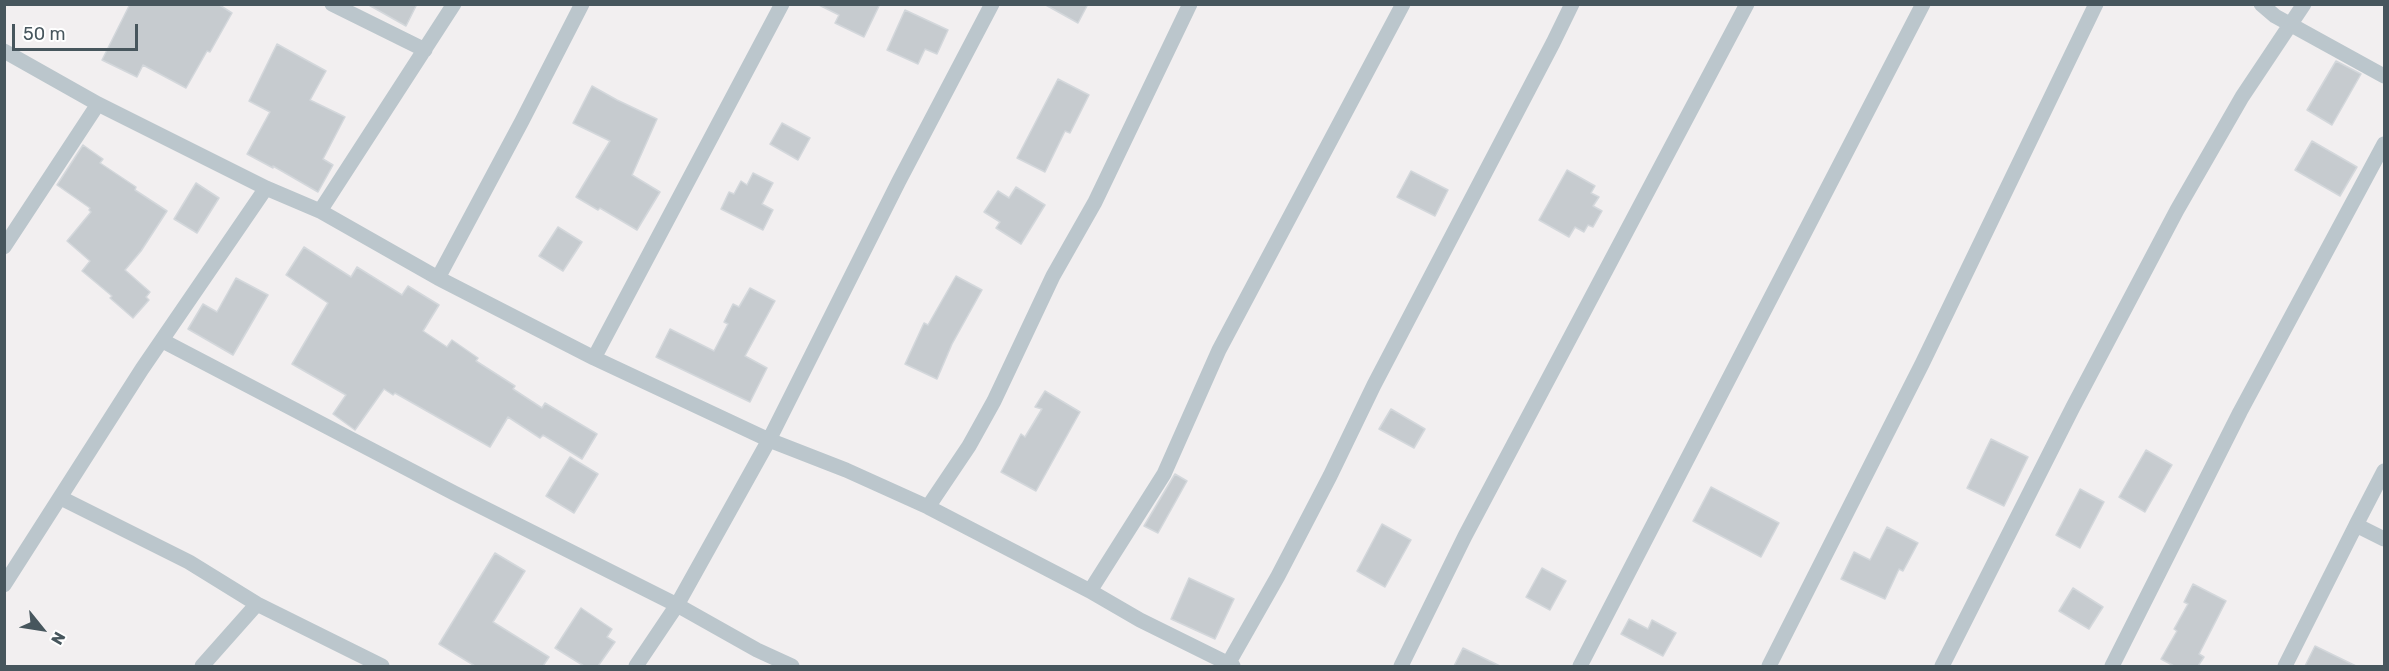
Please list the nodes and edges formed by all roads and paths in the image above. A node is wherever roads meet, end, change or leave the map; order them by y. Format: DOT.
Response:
graph roads {
  1 [pos="332,4"];
  2 [pos="454,4"];
  3 [pos="582,4"];
  4 [pos="782,4"];
  5 [pos="992,4"];
  6 [pos="1190,4"];
  7 [pos="1403,4"];
  8 [pos="1572,4"];
  9 [pos="1747,4"];
  10 [pos="1923,4"];
  11 [pos="2096,4"];
  12 [pos="2261,4"];
  13 [pos="2304,4"];
  14 [pos="2291,23"];
  15 [pos="425,50"];
  16 [pos="4,51"];
  17 [pos="2385,76"];
  18 [pos="98,104"];
  19 [pos="2385,144"];
  20 [pos="266,188"];
  21 [pos="320,211"];
  22 [pos="4,247"];
  23 [pos="438,278"];
  24 [pos="163,340"];
  25 [pos="594,358"];
  26 [pos="769,440"];
  27 [pos="2385,471"];
  28 [pos="60,498"];
  29 [pos="928,507"];
  30 [pos="2356,525"];
  31 [pos="2385,539"];
  32 [pos="4,585"];
  33 [pos="1090,591"];
  34 [pos="257,604"];
  35 [pos="677,605"];
  36 [pos="1230,665"];
  37 [pos="202,666"];
  38 [pos="382,666"];
  39 [pos="636,666"];
  40 [pos="792,666"];
  41 [pos="1401,666"];
  42 [pos="1580,666"];
  43 [pos="1769,666"];
  44 [pos="1942,666"];
  45 [pos="2112,666"];
  46 [pos="2285,666"];
  1 -- 15 [label="street"];
  2 -- 15 [label="street"];
  3 -- 23 [label="street"];
  4 -- 25 [label="street"];
  5 -- 26 [label="street"];
  6 -- 29 [label="street"];
  7 -- 33 [label="street"];
  8 -- 36 [label="street"];
  9 -- 41 [label="street"];
  10 -- 42 [label="street"];
  11 -- 43 [label="street"];
  12 -- 14 [label="street"];
  13 -- 14 [label="street"];
  14 -- 17 [label="street"];
  14 -- 44 [label="street"];
  15 -- 21 [label="street"];
  16 -- 18 [label="street"];
  18 -- 20 [label="street"];
  18 -- 22 [label="street"];
  19 -- 45 [label="street"];
  20 -- 21 [label="street"];
  20 -- 24 [label="street"];
  21 -- 23 [label="street"];
  23 -- 25 [label="street"];
  24 -- 28 [label="street"];
  24 -- 35 [label="street"];
  25 -- 26 [label="street"];
  26 -- 29 [label="street"];
  26 -- 35 [label="street"];
  27 -- 30 [label="street"];
  28 -- 32 [label="street"];
  28 -- 34 [label="street"];
  29 -- 33 [label="street"];
  30 -- 31 [label="street"];
  30 -- 46 [label="street"];
  33 -- 36 [label="street"];
  34 -- 37 [label="street"];
  34 -- 38 [label="street"];
  35 -- 39 [label="street"];
  35 -- 40 [label="street"];
}
